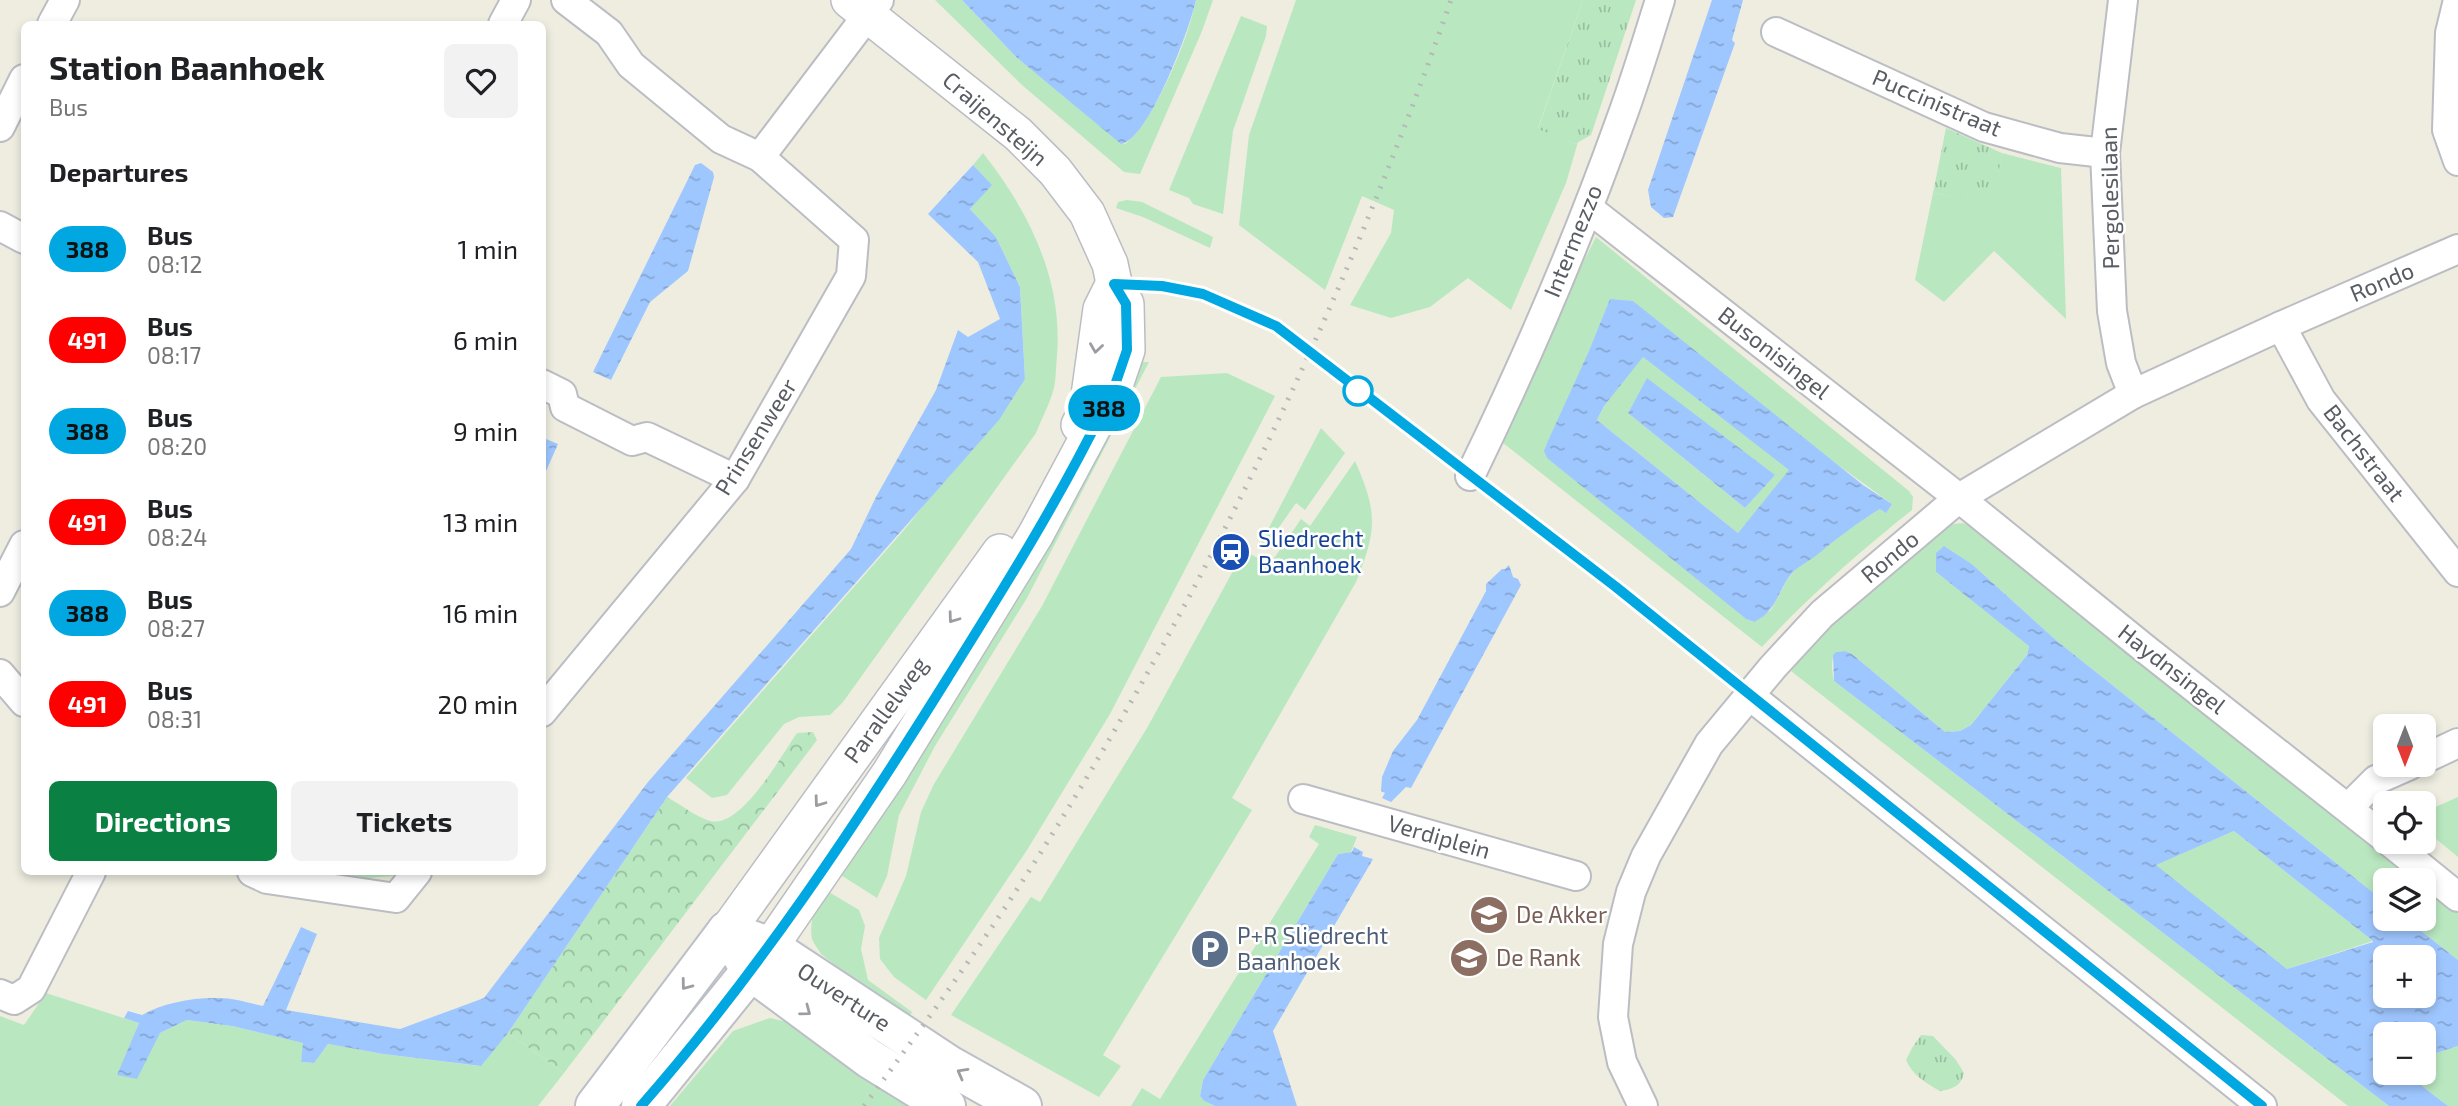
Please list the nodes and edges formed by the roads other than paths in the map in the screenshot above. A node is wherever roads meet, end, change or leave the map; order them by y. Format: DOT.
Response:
graph roads {
  1 [pos="65,0"];
  2 [pos="516,0"];
  3 [pos="566,0"];
  4 [pos="1660,0"];
  5 [pos="2123,0"];
  6 [pos="2458,0"];
  7 [pos="865,5"];
  8 [pos="54,21"];
  9 [pos="505,21"];
  10 [pos="1776,32"];
  11 [pos="21,85"];
  12 [pos="0,127"];
  13 [pos="2105,152"];
  14 [pos="760,157"];
  15 [pos="2458,161"];
  16 [pos="1588,208"];
  17 [pos="0,226"];
  18 [pos="21,237"];
  19 [pos="2458,249"];
  20 [pos="1112,274"];
  21 [pos="2281,326"];
  22 [pos="546,386"];
  23 [pos="2133,394"];
  24 [pos="1470,476"];
  25 [pos="735,479"];
  26 [pos="1959,498"];
  27 [pos="21,551"];
  28 [pos="2458,572"];
  29 [pos="0,592"];
  30 [pos="0,674"];
  31 [pos="1749,695"];
  32 [pos="21,698"];
  33 [pos="546,707"];
  34 [pos="2458,743"];
  35 [pos="2436,753"];
  36 [pos="2383,777"];
  37 [pos="1303,799"];
  38 [pos="2348,808"];
  39 [pos="2373,828"];
  40 [pos="2405,854"];
  41 [pos="89,875"];
  42 [pos="258,875"];
  43 [pos="415,875"];
  44 [pos="1576,876"];
  45 [pos="2458,897"];
  46 [pos="727,931"];
  47 [pos="761,959"];
  48 [pos="0,994"];
  49 [pos="595,1106"];
  50 [pos="640,1106"];
  51 [pos="946,1106"];
  52 [pos="1022,1106"];
  53 [pos="1643,1106"];
  54 [pos="2262,1106"];
  1 -- 8 [label="street"];
  2 -- 9 [label="street"];
  3 -- 14 [label="street, Prinsenweer"];
  4 -- 16 [label="street, Intermezzo"];
  5 -- 13 [label="street, Pergolesilaan"];
  6 -- 15 [label="street"];
  7 -- 14 [label="street"];
  7 -- 20 [label="street, Craijensteijn"];
  10 -- 13 [label="street, Puccinistraat"];
  11 -- 12 [label="street"];
  13 -- 23 [label="street, Pergolesilaan"];
  14 -- 25 [label="street, Prinsenweer"];
  16 -- 24 [label="street, Intermezzo"];
  16 -- 26 [label="street, Busonisingel"];
  17 -- 18 [label="street"];
  19 -- 21 [label="street, Rondo"];
  20 -- 46 [label="street, Parallelweg, one-way"];
  20 -- 47 [label="street, Parallelweg"];
  21 -- 23 [label="street, Rondo"];
  21 -- 28 [label="street, Bachstraat"];
  22 -- 25 [label="street"];
  23 -- 26 [label="street, Rondo"];
  25 -- 33 [label="street, Prinsenweer"];
  26 -- 31 [label="street, Rondo"];
  26 -- 38 [label="street, Haydnsingel"];
  27 -- 29 [label="street"];
  30 -- 32 [label="street"];
  31 -- 53 [label="street, Rondo"];
  31 -- 54 [label="street"];
  34 -- 35 [label="street"];
  36 -- 38 [label="street"];
  37 -- 44 [label="street, Verdiplein"];
  38 -- 39 [label="street, Haydnsingel"];
  40 -- 45 [label="street"];
  41 -- 48 [label="street"];
  42 -- 43 [label="street"];
  46 -- 47 [label="main road, Ouverture"];
  46 -- 49 [label="main road, Parallelweg, one-way"];
  47 -- 50 [label="main road, Parallelweg"];
  47 -- 51 [label="main road, Ouverture, one-way"];
  52 -- 47 [label="main road, Ouverture, one-way"];
}
